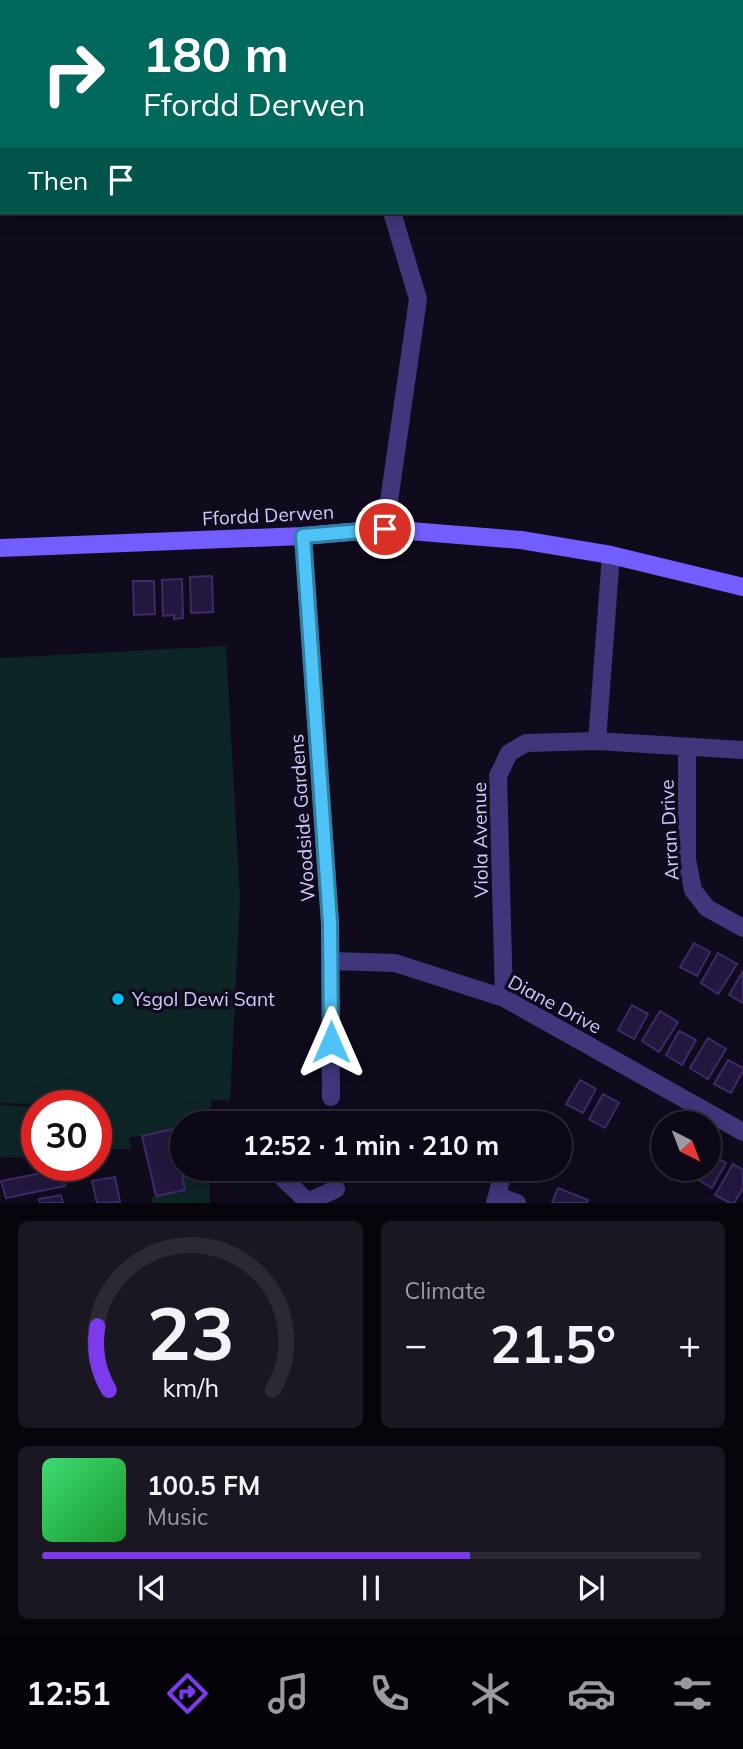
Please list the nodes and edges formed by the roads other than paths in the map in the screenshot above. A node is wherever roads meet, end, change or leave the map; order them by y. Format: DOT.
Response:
graph roads {
  1 [pos="394,214"];
  2 [pos="385,529"];
  3 [pos="303,536"];
  4 [pos="0,548"];
  5 [pos="611,555"];
  6 [pos="743,587"];
  7 [pos="597,741"];
  8 [pos="687,747"];
  9 [pos="743,750"];
  10 [pos="743,928"];
  11 [pos="331,961"];
  12 [pos="504,998"];
  13 [pos="331,1097"];
  14 [pos="743,1132"];
  15 [pos="286,1181"];
  16 [pos="501,1181"];
  17 [pos="336,1189"];
  18 [pos="496,1200"];
  19 [pos="308,1203"];
  20 [pos="517,1203"];
  1 -- 2 [label="street"];
  2 -- 3 [label="street, Ffordd Derwen"];
  2 -- 5 [label="street, Ffordd Derwen"];
  3 -- 4 [label="street, Ffordd Derwen"];
  3 -- 11 [label="street, Woodside Gardens"];
  5 -- 6 [label="street, Ffordd Derwen"];
  5 -- 7 [label="street"];
  7 -- 8 [label="street, Viola Avenue"];
  7 -- 12 [label="street, Viola Avenue"];
  8 -- 9 [label="street, Viola Avenue"];
  8 -- 10 [label="street, Arran Drive"];
  11 -- 12 [label="street, Diane Drive"];
  11 -- 13 [label="street, Woodside Gardens"];
  12 -- 14 [label="street, Diane Drive"];
  15 -- 19 [label="street"];
  16 -- 18 [label="street"];
  17 -- 19 [label="street"];
  18 -- 20 [label="street"];
}
